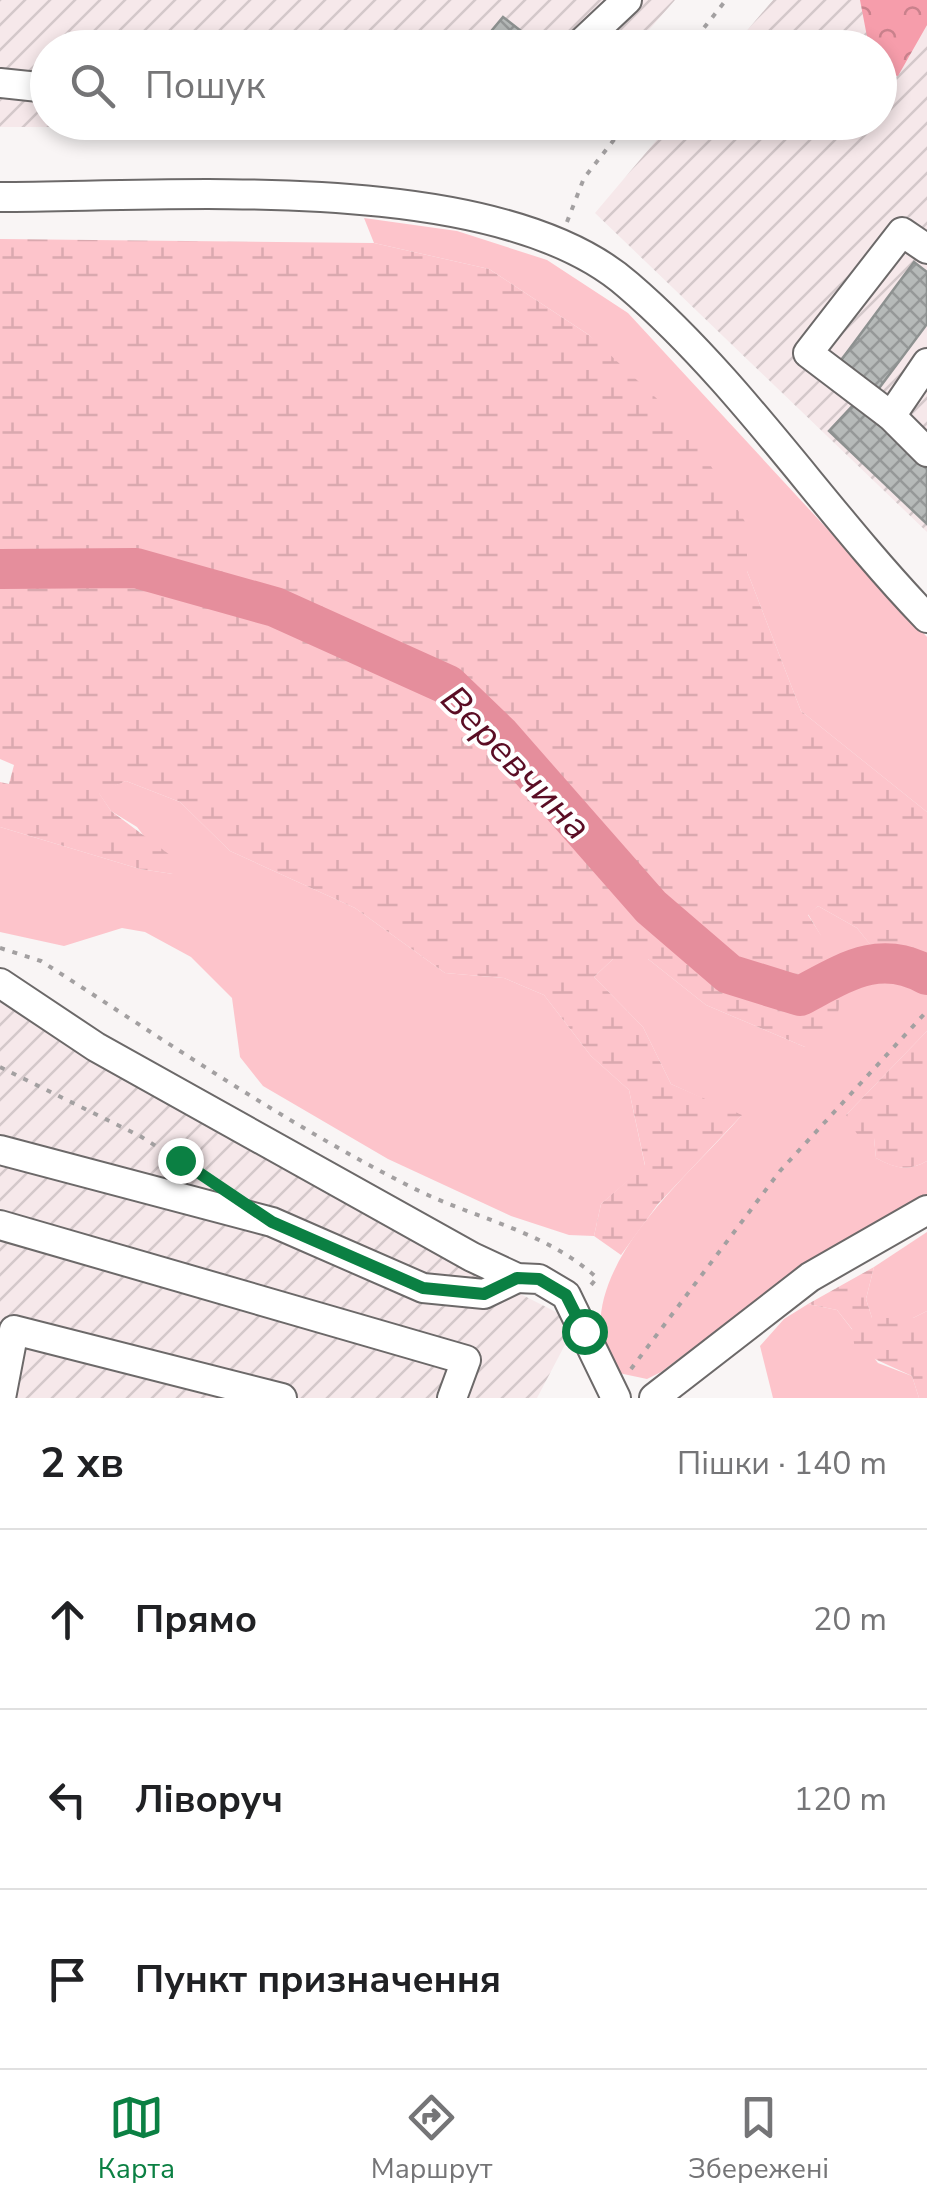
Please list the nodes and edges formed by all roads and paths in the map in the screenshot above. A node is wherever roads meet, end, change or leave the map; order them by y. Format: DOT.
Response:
graph roads {
  1 [pos="627,0"];
  2 [pos="726,0"];
  3 [pos="595,30"];
  4 [pos="702,30"];
  5 [pos="0,82"];
  6 [pos="30,86"];
  7 [pos="614,140"];
  8 [pos="0,197"];
  9 [pos="562,246"];
  10 [pos="927,249"];
  11 [pos="927,363"];
  12 [pos="891,416"];
  13 [pos="927,452"];
  14 [pos="927,618"];
  15 [pos="0,948"];
  16 [pos="0,983"];
  17 [pos="927,1011"];
  18 [pos="0,1067"];
  19 [pos="0,1150"];
  20 [pos="210,1181"];
  21 [pos="927,1210"];
  22 [pos="0,1226"];
  23 [pos="517,1278"];
  24 [pos="573,1306"];
  25 [pos="614,1395"];
  26 [pos="1,1398"];
  27 [pos="282,1398"];
  28 [pos="452,1398"];
  29 [pos="654,1398"];
  1 -- 3 [label="street"];
  2 -- 4 [label="path"];
  5 -- 6 [label="street"];
  7 -- 9 [label="path"];
  8 -- 9 [label="street"];
  9 -- 14 [label="street"];
  10 -- 12 [label="street"];
  11 -- 12 [label="street"];
  12 -- 13 [label="street"];
  15 -- 24 [label="path"];
  16 -- 23 [label="street"];
  17 -- 25 [label="path"];
  18 -- 20 [label="path"];
  19 -- 23 [label="street"];
  21 -- 29 [label="street"];
  22 -- 28 [label="street"];
  23 -- 24 [label="street"];
  24 -- 25 [label="street"];
  26 -- 27 [label="street"];
}
